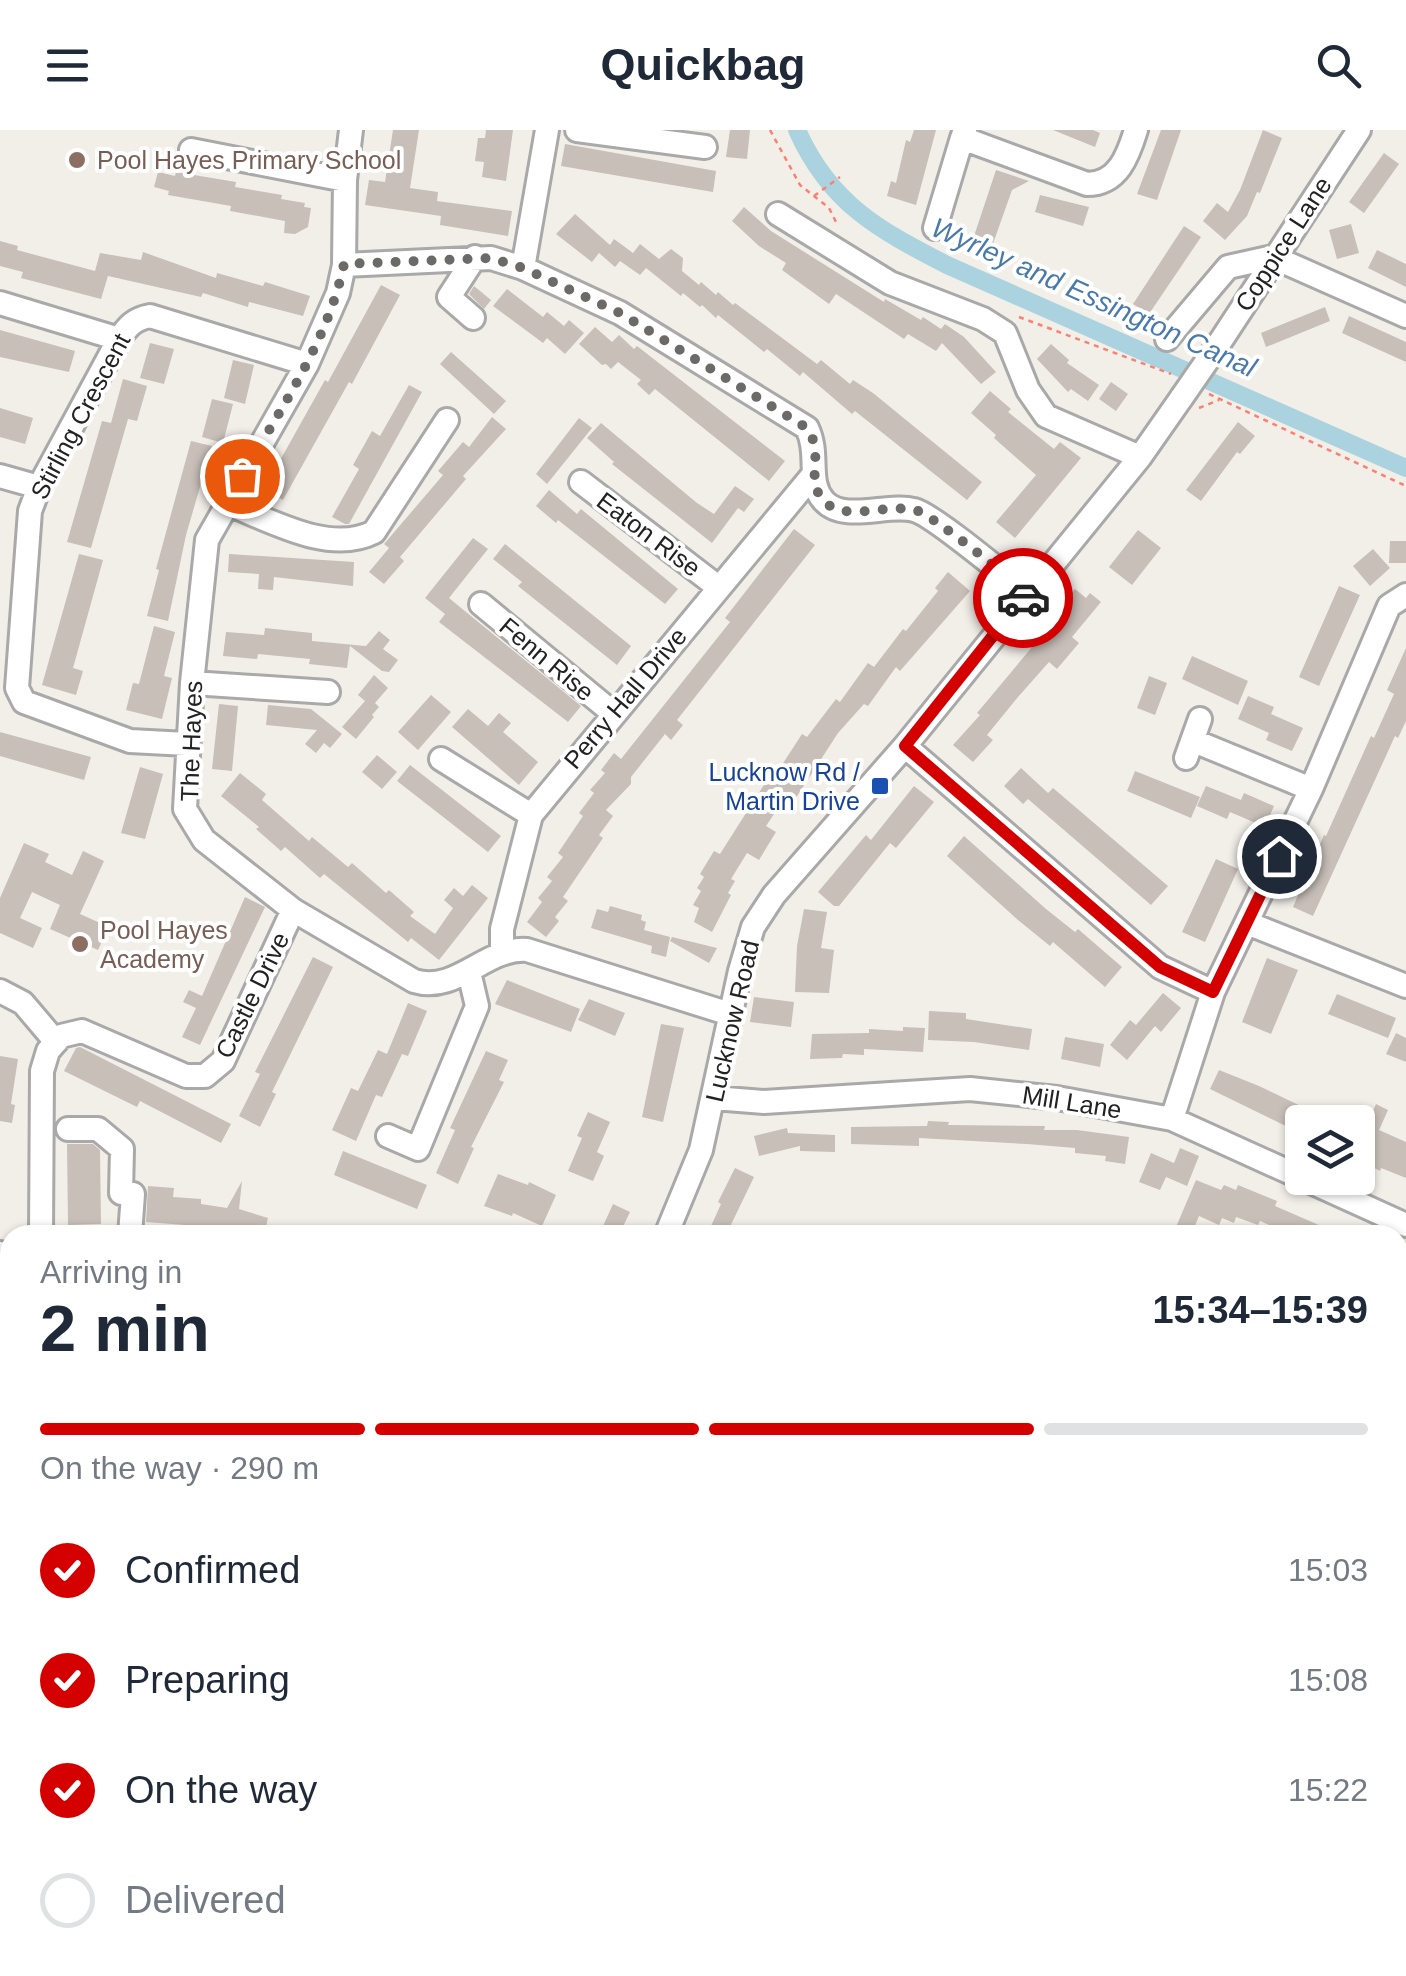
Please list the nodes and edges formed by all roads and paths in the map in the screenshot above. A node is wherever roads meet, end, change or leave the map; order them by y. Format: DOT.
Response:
graph roads {
  1 [pos="352,130"];
  2 [pos="547,130"];
  3 [pos="578,130"];
  4 [pos="770,130"];
  5 [pos="1136,130"];
  6 [pos="1358,130"];
  7 [pos="964,134"];
  8 [pos="705,148"];
  9 [pos="191,150"];
  10 [pos="840,177"];
  11 [pos="344,180"];
  12 [pos="814,196"];
  13 [pos="778,214"];
  14 [pos="935,228"];
  15 [pos="839,230"];
  16 [pos="475,257"];
  17 [pos="1272,257"];
  18 [pos="344,264"];
  19 [pos="523,268"];
  20 [pos="0,303"];
  21 [pos="1011,314"];
  22 [pos="1406,316"];
  23 [pos="473,318"];
  24 [pos="119,339"];
  25 [pos="1167,339"];
  26 [pos="307,364"];
  27 [pos="1187,388"];
  28 [pos="448,414"];
  29 [pos="1140,457"];
  30 [pos="0,476"];
  31 [pos="812,476"];
  32 [pos="578,480"];
  33 [pos="1406,486"];
  34 [pos="40,487"];
  35 [pos="226,503"];
  36 [pos="718,587"];
  37 [pos="1028,592"];
  38 [pos="1398,600"];
  39 [pos="476,602"];
  40 [pos="10,659"];
  41 [pos="192,682"];
  42 [pos="332,696"];
  43 [pos="613,713"];
  44 [pos="1193,739"];
  45 [pos="187,744"];
  46 [pos="905,746"];
  47 [pos="440,757"];
  48 [pos="1311,788"];
  49 [pos="531,815"];
  50 [pos="293,910"];
  51 [pos="1248,923"];
  52 [pos="502,952"];
  53 [pos="469,972"];
  54 [pos="1406,986"];
  55 [pos="0,990"];
  56 [pos="1213,992"];
  57 [pos="730,1014"];
  58 [pos="56,1042"];
  59 [pos="714,1098"];
  60 [pos="1172,1118"];
  61 [pos="68,1129"];
  62 [pos="388,1136"];
  63 [pos="1406,1224"];
  64 [pos="40,1225"];
  65 [pos="131,1225"];
  66 [pos="670,1225"];
  1 -- 11 [label="street, The Hayes"];
  2 -- 19 [label="street"];
  3 -- 8 [label="street"];
  4 -- 15 [label="path"];
  5 -- 7 [label="street"];
  6 -- 17 [label="street, Coppice Lane"];
  7 -- 14 [label="street"];
  9 -- 11 [label="street"];
  10 -- 12 [label="path, bridge"];
  11 -- 18 [label="street, The Hayes"];
  13 -- 29 [label="street"];
  16 -- 18 [label="street"];
  16 -- 19 [label="street"];
  16 -- 23 [label="street"];
  17 -- 22 [label="street"];
  17 -- 25 [label="street"];
  17 -- 27 [label="street, Coppice Lane, bridge"];
  18 -- 26 [label="street, The Hayes"];
  19 -- 31 [label="street"];
  20 -- 24 [label="street"];
  21 -- 27 [label="path"];
  24 -- 26 [label="street, Stirling Crescent"];
  24 -- 34 [label="street, Stirling Crescent"];
  26 -- 35 [label="street, The Hayes"];
  27 -- 29 [label="street, Coppice Lane"];
  27 -- 33 [label="path"];
  28 -- 35 [label="street"];
  29 -- 37 [label="street, Lucknow Road"];
  30 -- 34 [label="street"];
  31 -- 36 [label="street, Perry Hall Drive"];
  31 -- 37 [label="street"];
  32 -- 36 [label="street, Eaton Rise"];
  34 -- 40 [label="street, Stirling Crescent"];
  35 -- 41 [label="street, The Hayes"];
  36 -- 43 [label="street, Perry Hall Drive"];
  37 -- 46 [label="street, Lucknow Road"];
  38 -- 48 [label="street"];
  39 -- 43 [label="street, Fenn Rise"];
  40 -- 45 [label="street, Stirling Crescent"];
  41 -- 42 [label="street"];
  41 -- 45 [label="street, The Hayes"];
  43 -- 49 [label="street, Perry Hall Drive"];
  44 -- 48 [label="street"];
  45 -- 50 [label="street, The Hayes"];
  46 -- 56 [label="street"];
  46 -- 57 [label="street, Lucknow Road"];
  47 -- 49 [label="street"];
  48 -- 51 [label="street"];
  49 -- 52 [label="street, Perry Hall Drive"];
  50 -- 53 [label="street, The Hayes"];
  50 -- 58 [label="street, Castle Drive"];
  51 -- 54 [label="street"];
  51 -- 56 [label="street"];
  52 -- 53 [label="street, The Hayes"];
  52 -- 57 [label="street"];
  53 -- 62 [label="street"];
  55 -- 58 [label="street"];
  56 -- 60 [label="street"];
  57 -- 59 [label="street, Lucknow Road"];
  58 -- 64 [label="street"];
  59 -- 60 [label="street, Mill Lane"];
  59 -- 66 [label="street, Lucknow Road"];
  60 -- 63 [label="street, Mill Lane"];
  61 -- 65 [label="street"];
}
